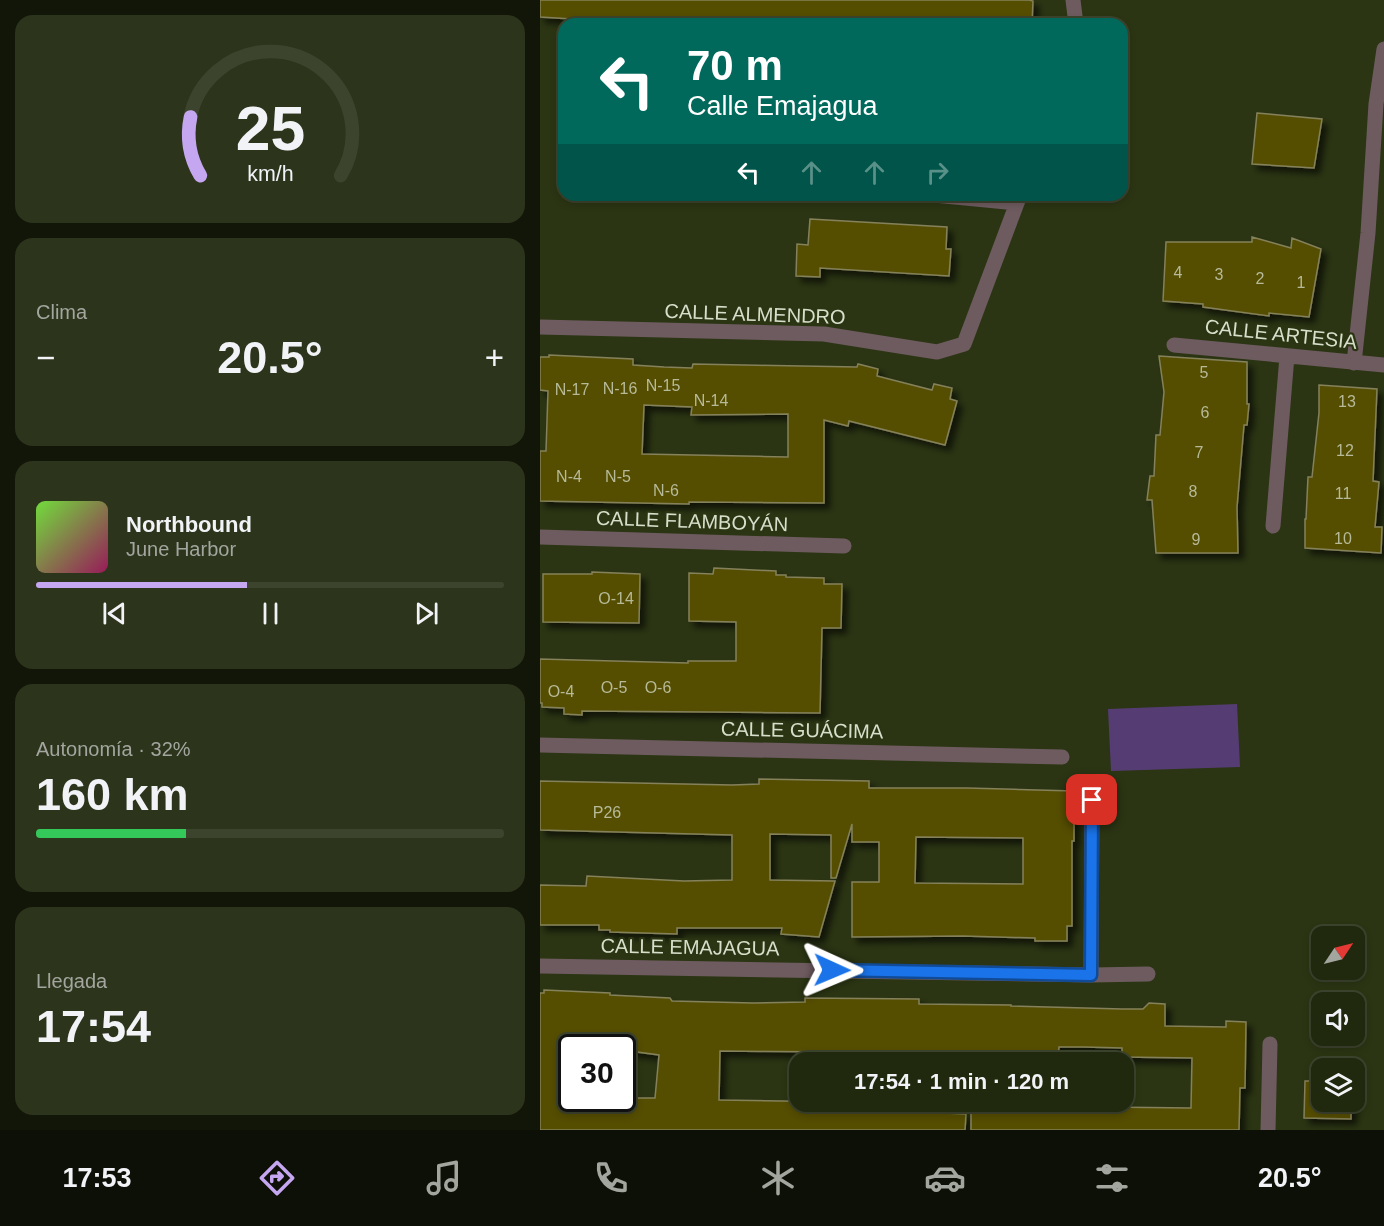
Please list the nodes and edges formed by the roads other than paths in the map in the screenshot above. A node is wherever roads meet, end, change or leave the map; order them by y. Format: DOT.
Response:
graph roads {
  1 [pos="1073,0"];
  2 [pos="1076,18"];
  3 [pos="1384,49"];
  4 [pos="1017,201"];
  5 [pos="540,327"];
  6 [pos="1174,345"];
  7 [pos="1287,356"];
  8 [pos="1354,363"];
  9 [pos="1384,365"];
  10 [pos="1273,526"];
  11 [pos="540,537"];
  12 [pos="844,546"];
  13 [pos="540,745"];
  14 [pos="1062,757"];
  15 [pos="1092,800"];
  16 [pos="540,966"];
  17 [pos="1148,974"];
  18 [pos="1091,975"];
  19 [pos="1270,1044"];
  20 [pos="1268,1130"];
  1 -- 2 [label="street"];
  3 -- 8 [label="street"];
  4 -- 5 [label="street, CALLE ALMENDRO"];
  6 -- 7 [label="street, CALLE ARTESIA"];
  7 -- 8 [label="street, CALLE ARTESIA"];
  7 -- 10 [label="street"];
  8 -- 9 [label="street, CALLE ARTESIA"];
  11 -- 12 [label="street, CALLE FLAMBOYÁN"];
  13 -- 14 [label="street, CALLE GUÁCIMA"];
  15 -- 18 [label="street"];
  16 -- 18 [label="street, CALLE EMAJAGUA"];
  17 -- 18 [label="street, CALLE EMAJAGUA"];
  19 -- 20 [label="street"];
}
